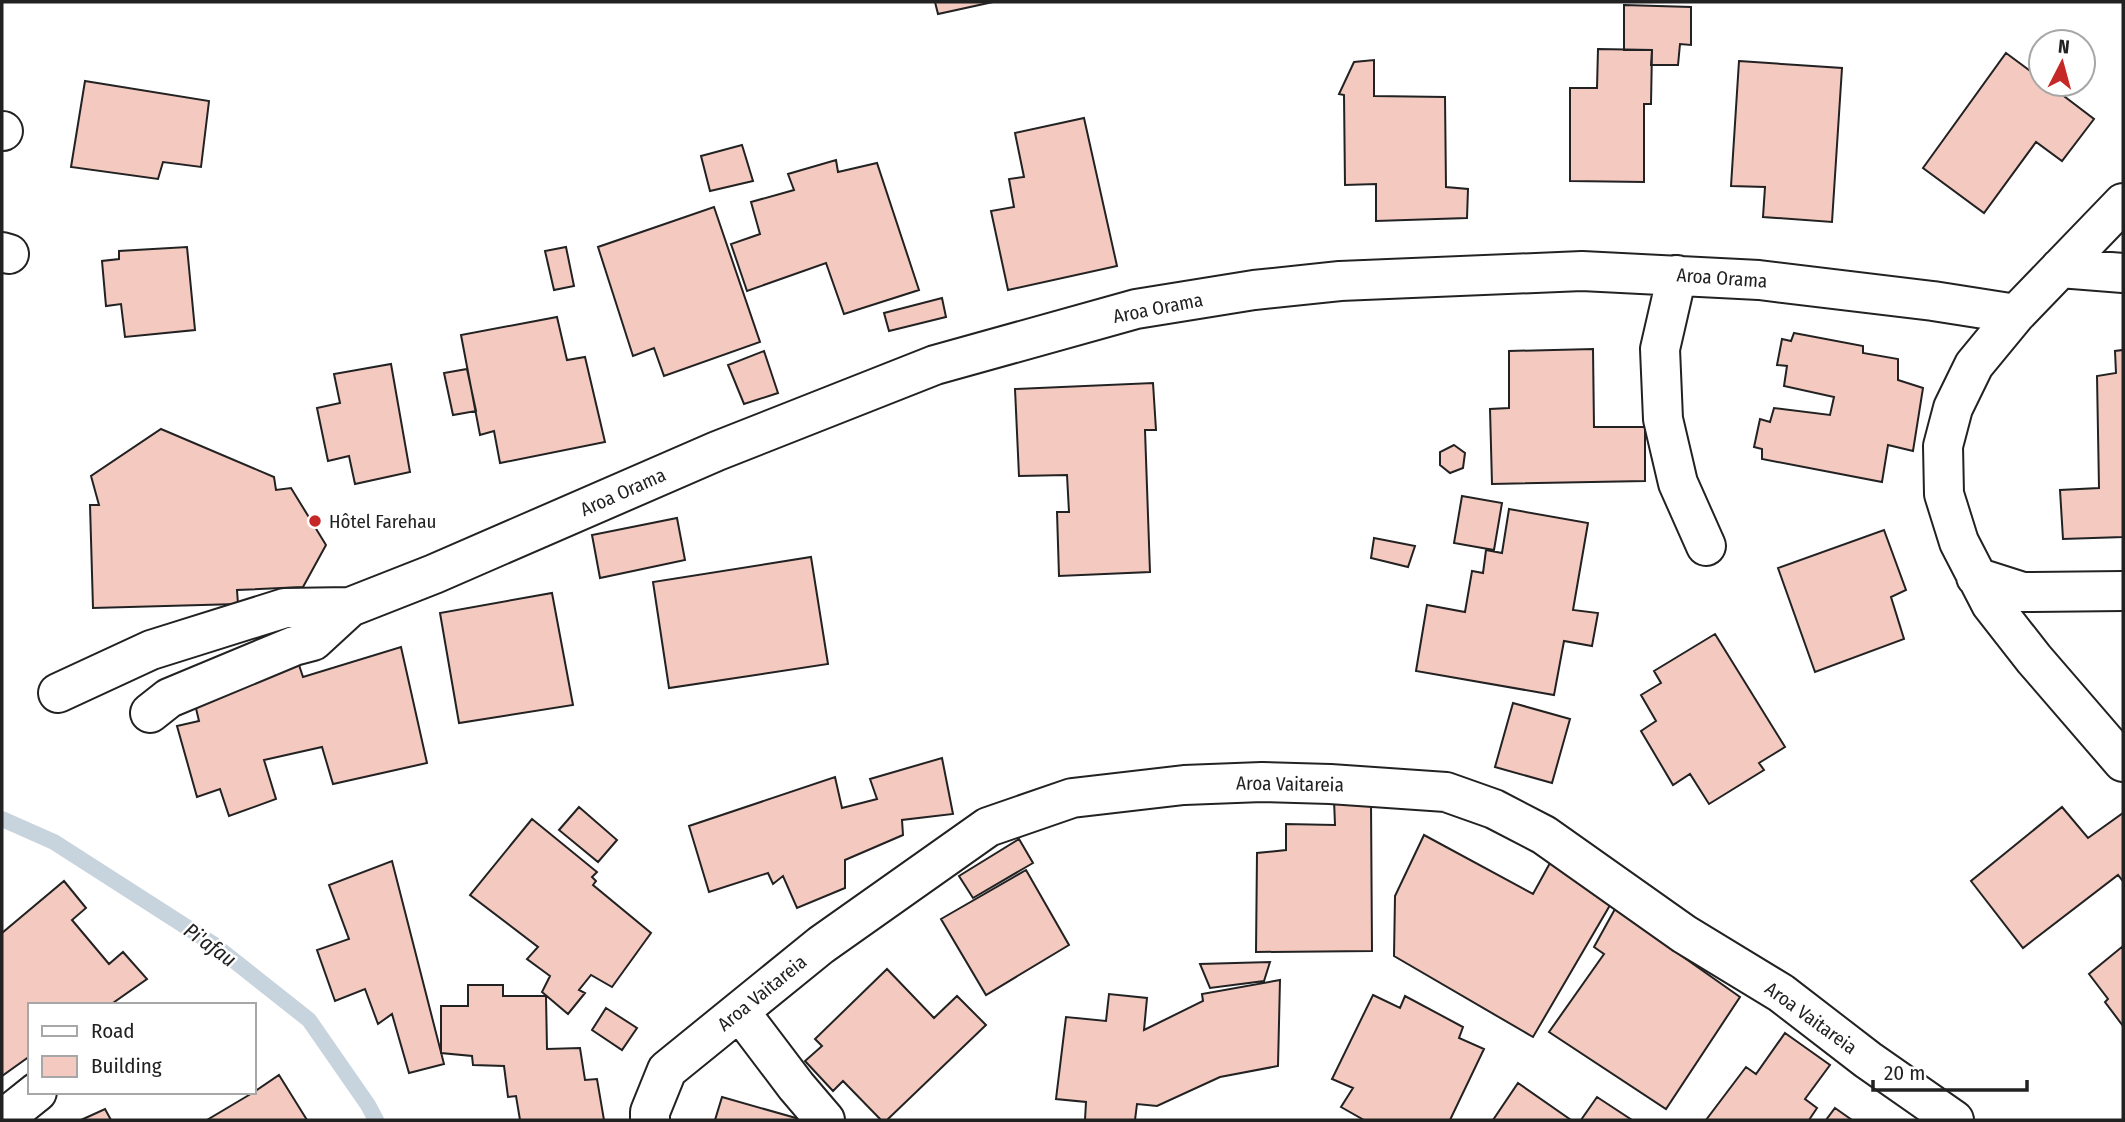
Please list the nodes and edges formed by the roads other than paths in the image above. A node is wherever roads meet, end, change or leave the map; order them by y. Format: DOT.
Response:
graph roads {
  1 [pos="2123,203"];
  2 [pos="2060,268"];
  3 [pos="2123,273"];
  4 [pos="1677,275"];
  5 [pos="2016,314"];
  6 [pos="1706,546"];
  7 [pos="1976,577"];
  8 [pos="2123,591"];
  9 [pos="350,607"];
  10 [pos="58,693"];
  11 [pos="150,713"];
  12 [pos="2123,762"];
  13 [pos="740,1012"];
  14 [pos="34,1094"];
  15 [pos="2,1120"];
  16 [pos="650,1120"];
  17 [pos="825,1120"];
  18 [pos="1954,1120"];
  1 -- 2 [label="street"];
  2 -- 3 [label="street"];
  2 -- 5 [label="street"];
  4 -- 5 [label="street, Aroa Orama"];
  4 -- 6 [label="street"];
  4 -- 9 [label="street, Aroa Orama"];
  5 -- 7 [label="street"];
  7 -- 8 [label="street"];
  7 -- 12 [label="street"];
  9 -- 10 [label="street"];
  9 -- 11 [label="street"];
  13 -- 16 [label="street, Aroa Vaitareia"];
  13 -- 17 [label="street"];
  13 -- 18 [label="street, Aroa Vaitareia"];
  14 -- 15 [label="street"];
}
